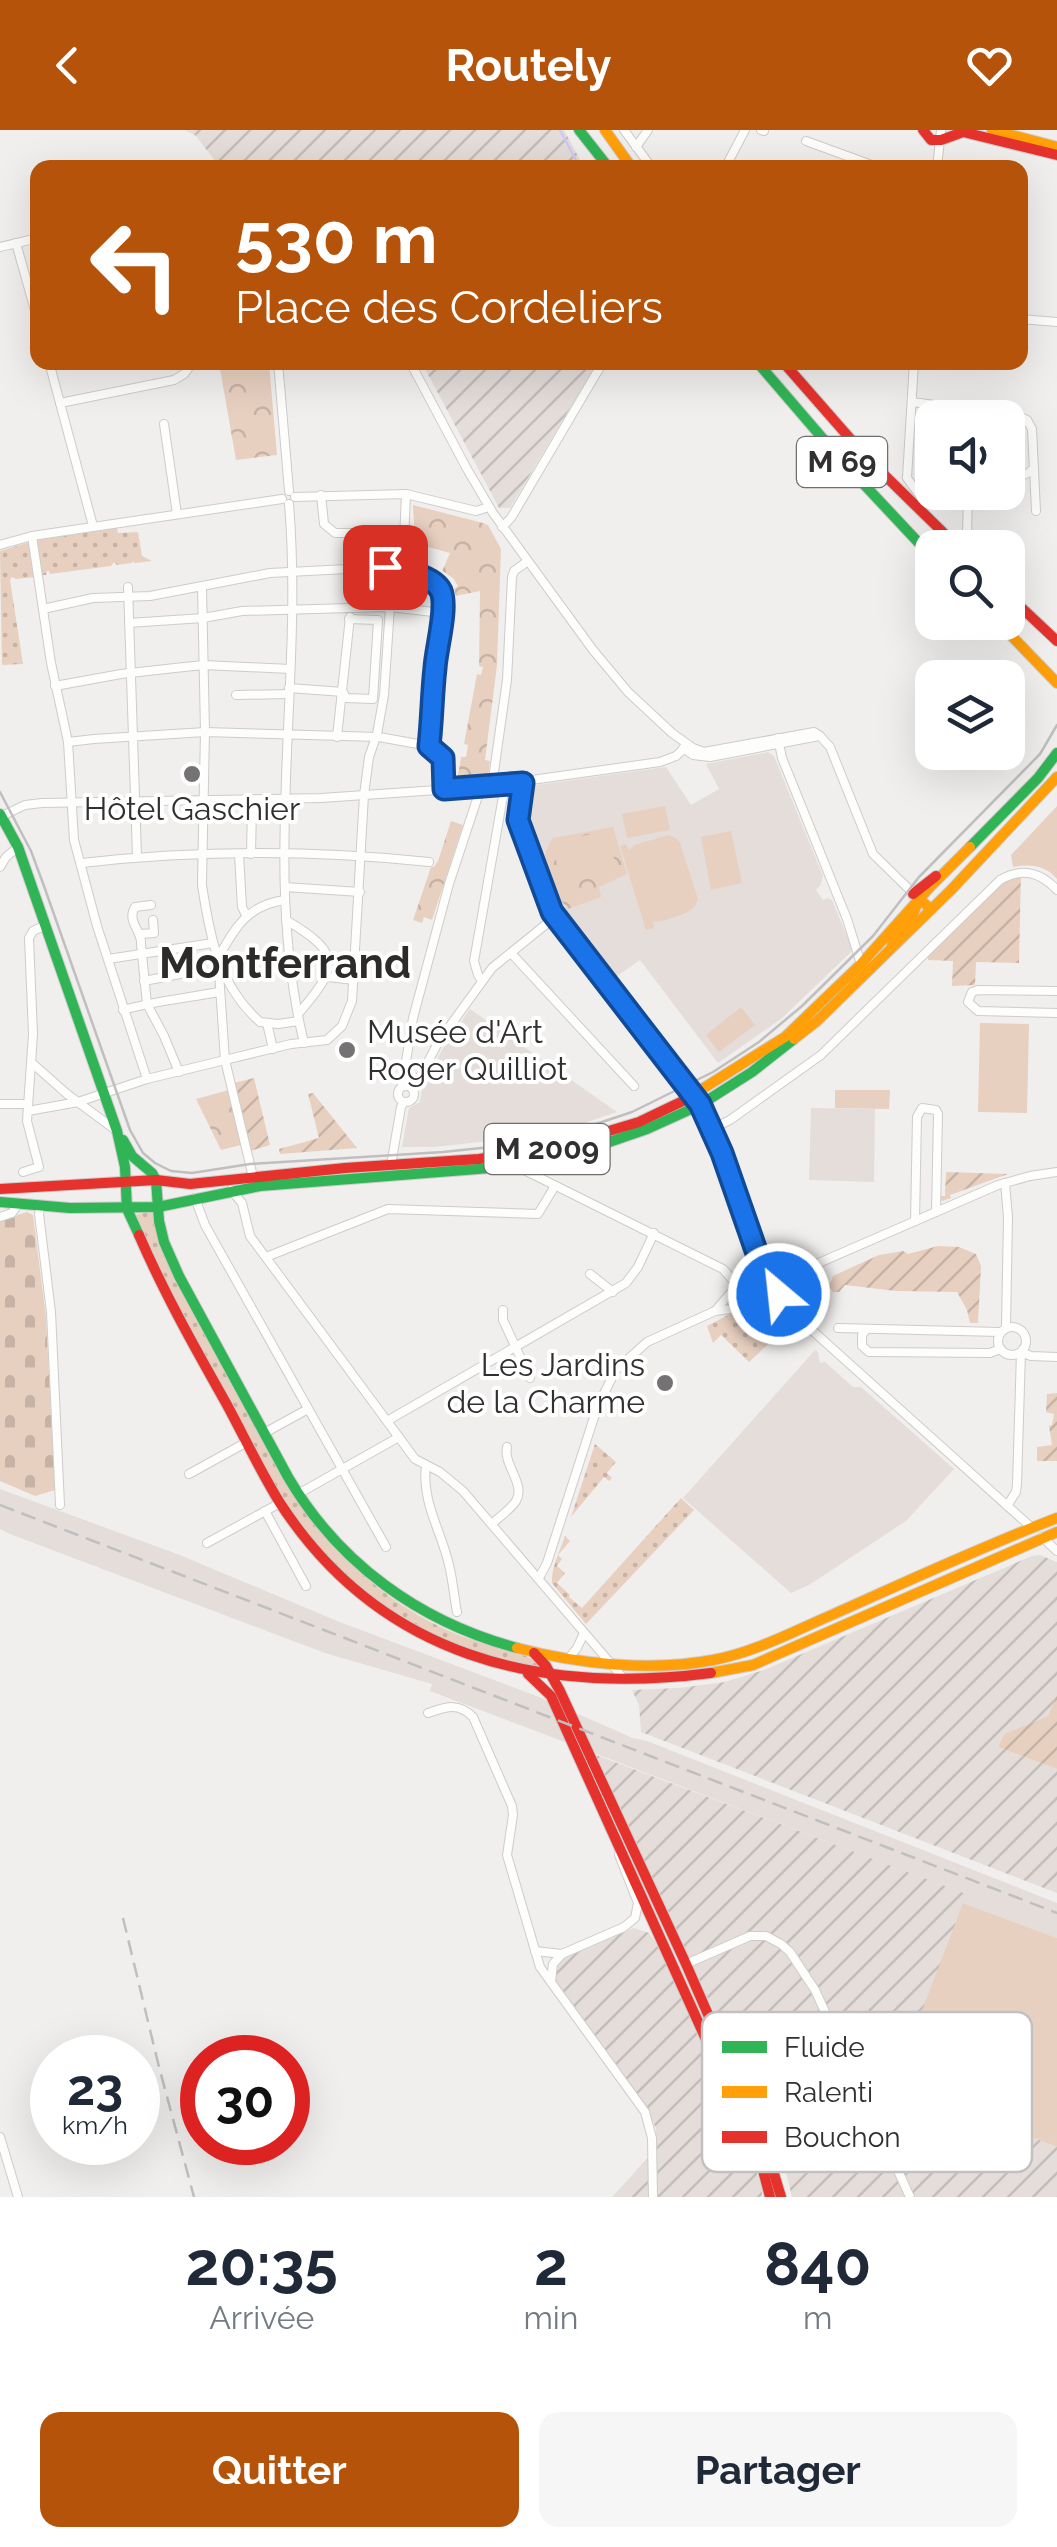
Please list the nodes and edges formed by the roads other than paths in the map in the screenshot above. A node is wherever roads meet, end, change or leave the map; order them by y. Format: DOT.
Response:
graph roads {
  1 [pos="579,130"];
  2 [pos="588,130"];
  3 [pos="605,130"];
  4 [pos="624,130"];
  5 [pos="648,130"];
  6 [pos="745,130"];
  7 [pos="923,130"];
  8 [pos="992,130"];
  9 [pos="940,136"];
  10 [pos="806,141"];
  11 [pos="636,147"];
  12 [pos="1057,147"];
  13 [pos="1057,156"];
  14 [pos="603,160"];
  15 [pos="605,160"];
  16 [pos="626,160"];
  17 [pos="646,160"];
  18 [pos="729,160"];
  19 [pos="858,160"];
  20 [pos="30,240"];
  21 [pos="16,243"];
  22 [pos="0,246"];
  23 [pos="30,293"];
  24 [pos="1028,320"];
  25 [pos="1057,322"];
  26 [pos="52,370"];
  27 [pos="187,370"];
  28 [pos="279,370"];
  29 [pos="414,370"];
  30 [pos="598,370"];
  31 [pos="764,370"];
  32 [pos="790,370"];
  33 [pos="914,370"];
  34 [pos="912,402"];
  35 [pos="60,403"];
  36 [pos="164,424"];
  37 [pos="1034,468"];
  38 [pos="1025,475"];
  39 [pos="915,489"];
  40 [pos="406,494"];
  41 [pos="321,495"];
  42 [pos="288,498"];
  43 [pos="489,507"];
  44 [pos="1036,511"];
  45 [pos="176,514"];
  46 [pos="93,526"];
  47 [pos="502,527"];
  48 [pos="940,530"];
  49 [pos="365,532"];
  50 [pos="390,533"];
  51 [pos="32,536"];
  52 [pos="915,539"];
  53 [pos="0,545"];
  54 [pos="528,562"];
  55 [pos="364,568"];
  56 [pos="398,569"];
  57 [pos="292,571"];
  58 [pos="202,587"];
  59 [pos="128,592"];
  60 [pos="390,607"];
  61 [pos="350,608"];
  62 [pos="43,609"];
  63 [pos="291,610"];
  64 [pos="1025,611"];
  65 [pos="442,613"];
  66 [pos="203,618"];
  67 [pos="350,619"];
  68 [pos="129,623"];
  69 [pos="1056,639"];
  70 [pos="1015,640"];
  71 [pos="204,665"];
  72 [pos="290,668"];
  73 [pos="132,674"];
  74 [pos="1057,684"];
  75 [pos="55,686"];
  76 [pos="289,691"];
  77 [pos="343,692"];
  78 [pos="236,695"];
  79 [pos="205,732"];
  80 [pos="135,736"];
  81 [pos="287,736"];
  82 [pos="337,736"];
  83 [pos="374,737"];
  84 [pos="778,741"];
  85 [pos="68,742"];
  86 [pos="429,746"];
  87 [pos="686,747"];
  88 [pos="1057,753"];
  89 [pos="1057,777"];
  90 [pos="523,783"];
  91 [pos="505,785"];
  92 [pos="492,786"];
  93 [pos="482,787"];
  94 [pos="444,789"];
  95 [pos="364,795"];
  96 [pos="203,798"];
  97 [pos="285,798"];
  98 [pos="136,800"];
  99 [pos="71,802"];
  100 [pos="252,807"];
  101 [pos="1,816"];
  102 [pos="19,853"];
  103 [pos="285,853"];
  104 [pos="201,854"];
  105 [pos="239,854"];
  106 [pos="252,854"];
  107 [pos="362,855"];
  108 [pos="138,856"];
  109 [pos="82,862"];
  110 [pos="430,862"];
  111 [pos="0,867"];
  112 [pos="285,887"];
  113 [pos="1057,890"];
  114 [pos="360,892"];
  115 [pos="916,897"];
  116 [pos="285,900"];
  117 [pos="151,905"];
  118 [pos="932,909"];
  119 [pos="246,915"];
  120 [pos="555,917"];
  121 [pos="153,920"];
  122 [pos="286,920"];
  123 [pos="46,925"];
  124 [pos="141,943"];
  125 [pos="213,943"];
  126 [pos="891,946"];
  127 [pos="510,953"];
  128 [pos="218,958"];
  129 [pos="108,959"];
  130 [pos="861,964"];
  131 [pos="200,970"];
  132 [pos="328,977"];
  133 [pos="354,980"];
  134 [pos="144,981"];
  135 [pos="482,981"];
  136 [pos="1057,991"];
  137 [pos="219,992"];
  138 [pos="147,1004"];
  139 [pos="123,1010"];
  140 [pos="1057,1012"];
  141 [pos="298,1018"];
  142 [pos="267,1023"];
  143 [pos="304,1043"];
  144 [pos="272,1049"];
  145 [pos="226,1060"];
  146 [pos="32,1062"];
  147 [pos="178,1072"];
  148 [pos="147,1079"];
  149 [pos="402,1086"];
  150 [pos="634,1086"];
  151 [pos="413,1090"];
  152 [pos="108,1091"];
  153 [pos="696,1100"];
  154 [pos="78,1102"];
  155 [pos="404,1102"];
  156 [pos="0,1104"];
  157 [pos="28,1108"];
  158 [pos="117,1130"];
  159 [pos="710,1130"];
  160 [pos="391,1165"];
  161 [pos="515,1166"];
  162 [pos="23,1172"];
  163 [pos="1057,1172"];
  164 [pos="402,1176"];
  165 [pos="373,1177"];
  166 [pos="156,1180"];
  167 [pos="121,1182"];
  168 [pos="251,1182"];
  169 [pos="1005,1183"];
  170 [pos="555,1186"];
  171 [pos="0,1190"];
  172 [pos="232,1190"];
  173 [pos="195,1198"];
  174 [pos="0,1202"];
  175 [pos="19,1203"];
  176 [pos="242,1204"];
  177 [pos="40,1205"];
  178 [pos="163,1206"];
  179 [pos="127,1209"];
  180 [pos="936,1212"];
  181 [pos="0,1218"];
  182 [pos="915,1221"];
  183 [pos="654,1234"];
  184 [pos="266,1256"];
  185 [pos="770,1272"];
  186 [pos="798,1272"];
  187 [pos="590,1274"];
  188 [pos="737,1286"];
  189 [pos="613,1292"];
  190 [pos="779,1292"];
  191 [pos="746,1307"];
  192 [pos="503,1310"];
  193 [pos="715,1310"];
  194 [pos="766,1310"];
  195 [pos="794,1314"];
  196 [pos="838,1328"];
  197 [pos="866,1329"];
  198 [pos="1004,1330"];
  199 [pos="515,1348"];
  200 [pos="1000,1349"];
  201 [pos="1020,1352"];
  202 [pos="854,1353"];
  203 [pos="1057,1358"];
  204 [pos="530,1378"];
  205 [pos="308,1409"];
  206 [pos="388,1421"];
  207 [pos="268,1431"];
  208 [pos="399,1437"];
  209 [pos="247,1442"];
  210 [pos="507,1447"];
  211 [pos="426,1466"];
  212 [pos="341,1468"];
  213 [pos="189,1474"];
  214 [pos="298,1494"];
  215 [pos="280,1502"];
  216 [pos="60,1504"];
  217 [pos="1007,1506"];
  218 [pos="265,1511"];
  219 [pos="1057,1518"];
  220 [pos="492,1524"];
  221 [pos="1032,1528"];
  222 [pos="1057,1532"];
  223 [pos="1043,1538"];
  224 [pos="207,1543"];
  225 [pos="386,1547"];
  226 [pos="1057,1551"];
  227 [pos="538,1578"];
  228 [pos="306,1586"];
  229 [pos="457,1612"];
  230 [pos="584,1633"];
  231 [pos="534,1653"];
  232 [pos="568,1658"];
  233 [pos="610,1663"];
  234 [pos="524,1672"];
  235 [pos="552,1676"];
  236 [pos="582,1678"];
  237 [pos="600,1678"];
  238 [pos="624,1679"];
  239 [pos="551,1696"];
  240 [pos="567,1705"];
  241 [pos="428,1712"];
  242 [pos="617,1841"];
  243 [pos="535,1950"];
  244 [pos="562,1954"];
  245 [pos="686,1964"];
  246 [pos="551,1983"];
  247 [pos="707,2012"];
  248 [pos="825,2012"];
  249 [pos="702,2030"];
  250 [pos="0,2137"];
  251 [pos="763,2172"];
  252 [pos="774,2172"];
  253 [pos="899,2172"];
  254 [pos="18,2197"];
  255 [pos="653,2197"];
  256 [pos="770,2197"];
  257 [pos="782,2197"];
  258 [pos="910,2197"];
  1 -- 14 [label="main road"];
  2 -- 15 [label="main road"];
  3 -- 16 [label="main road"];
  4 -- 11 [label="street"];
  5 -- 11 [label="street"];
  6 -- 18 [label="street"];
  7 -- 9 [label="main road"];
  8 -- 12 [label="main road"];
  9 -- 13 [label="main road"];
  10 -- 19 [label="street"];
  11 -- 17 [label="street"];
  20 -- 21 [label="street"];
  21 -- 22 [label="street"];
  21 -- 23 [label="street"];
  24 -- 25 [label="street"];
  26 -- 35 [label="street"];
  27 -- 35 [label="street"];
  28 -- 42 [label="street"];
  29 -- 43 [label="street"];
  30 -- 47 [label="street"];
  31 -- 52 [label="main road, M 69"];
  32 -- 48 [label="main road, M 69"];
  33 -- 34 [label="street"];
  34 -- 37 [label="street"];
  34 -- 39 [label="street"];
  35 -- 46 [label="street"];
  36 -- 45 [label="street"];
  37 -- 38 [label="street"];
  37 -- 44 [label="street"];
  40 -- 41 [label="street"];
  40 -- 43 [label="street"];
  40 -- 56 [label="street"];
  41 -- 42 [label="street"];
  41 -- 49 [label="street"];
  42 -- 45 [label="street"];
  42 -- 57 [label="street"];
  43 -- 47 [label="street"];
  45 -- 46 [label="street"];
  46 -- 51 [label="street"];
  47 -- 54 [label="street"];
  49 -- 50 [label="street"];
  49 -- 55 [label="street"];
  51 -- 53 [label="street"];
  51 -- 62 [label="street"];
  54 -- 87 [label="street"];
  54 -- 92 [label="street"];
  55 -- 56 [label="street"];
  55 -- 57 [label="street"];
  56 -- 60 [label="street"];
  56 -- 65 [label="street"];
  57 -- 58 [label="street"];
  57 -- 63 [label="street"];
  58 -- 59 [label="street"];
  58 -- 66 [label="street"];
  59 -- 62 [label="street"];
  59 -- 68 [label="street"];
  60 -- 61 [label="street"];
  60 -- 65 [label="street"];
  60 -- 83 [label="street"];
  61 -- 63 [label="street"];
  61 -- 67 [label="street"];
  62 -- 75 [label="street"];
  63 -- 66 [label="street"];
  63 -- 72 [label="street"];
  64 -- 69 [label="main road"];
  65 -- 86 [label="street"];
  66 -- 68 [label="street"];
  66 -- 71 [label="street"];
  67 -- 77 [label="street"];
  67 -- 77 [label="street"];
  68 -- 73 [label="street"];
  70 -- 74 [label="main road"];
  71 -- 72 [label="street"];
  71 -- 73 [label="street"];
  71 -- 79 [label="street"];
  72 -- 76 [label="street"];
  73 -- 75 [label="street"];
  73 -- 80 [label="street"];
  75 -- 85 [label="street"];
  76 -- 77 [label="street"];
  76 -- 78 [label="street"];
  76 -- 81 [label="street"];
  77 -- 82 [label="street"];
  79 -- 80 [label="street"];
  79 -- 81 [label="street"];
  79 -- 96 [label="street"];
  80 -- 85 [label="street"];
  80 -- 98 [label="street"];
  81 -- 82 [label="street"];
  81 -- 97 [label="street"];
  82 -- 83 [label="street"];
  83 -- 86 [label="street"];
  83 -- 95 [label="street"];
  84 -- 87 [label="street"];
  84 -- 115 [label="street"];
  84 -- 130 [label="street"];
  85 -- 99 [label="street"];
  86 -- 94 [label="street"];
  87 -- 90 [label="street"];
  88 -- 115 [label="main road, M 2009"];
  89 -- 118 [label="main road, M 2009"];
  90 -- 91 [label="street"];
  90 -- 120 [label="street"];
  91 -- 92 [label="street"];
  91 -- 135 [label="street"];
  92 -- 93 [label="street"];
  93 -- 94 [label="street"];
  93 -- 149 [label="street"];
  94 -- 95 [label="street"];
  95 -- 97 [label="street"];
  95 -- 107 [label="street"];
  96 -- 97 [label="street"];
  96 -- 98 [label="street"];
  96 -- 104 [label="street"];
  97 -- 103 [label="street"];
  98 -- 99 [label="street"];
  98 -- 108 [label="street"];
  99 -- 101 [label="street"];
  99 -- 109 [label="street"];
  100 -- 106 [label="street"];
  101 -- 102 [label="main road"];
  102 -- 111 [label="street"];
  102 -- 123 [label="main road"];
  103 -- 106 [label="street"];
  103 -- 107 [label="street"];
  103 -- 112 [label="street"];
  104 -- 105 [label="street"];
  104 -- 108 [label="street"];
  104 -- 125 [label="street"];
  105 -- 106 [label="street"];
  105 -- 119 [label="street"];
  107 -- 110 [label="street"];
  107 -- 114 [label="street"];
  108 -- 109 [label="street"];
  109 -- 129 [label="street"];
  112 -- 114 [label="street"];
  112 -- 116 [label="street"];
  113 -- 159 [label="street"];
  114 -- 133 [label="street"];
  115 -- 118 [label="main road"];
  115 -- 126 [label="main road"];
  115 -- 130 [label="main road, M 2009"];
  116 -- 119 [label="street"];
  116 -- 122 [label="street"];
  117 -- 124 [label="street"];
  118 -- 126 [label="main road, M 2009"];
  119 -- 128 [label="street"];
  120 -- 127 [label="street"];
  120 -- 153 [label="street"];
  121 -- 124 [label="street"];
  122 -- 132 [label="street"];
  122 -- 141 [label="street"];
  123 -- 146 [label="street"];
  123 -- 152 [label="main road"];
  124 -- 125 [label="street"];
  124 -- 129 [label="street"];
  124 -- 134 [label="street"];
  125 -- 128 [label="street"];
  126 -- 153 [label="main road, M 2009"];
  127 -- 135 [label="street"];
  127 -- 150 [label="street"];
  128 -- 137 [label="street"];
  128 -- 142 [label="street"];
  129 -- 139 [label="street"];
  130 -- 153 [label="main road, M 2009"];
  131 -- 134 [label="street"];
  132 -- 133 [label="street"];
  132 -- 141 [label="street"];
  133 -- 143 [label="street"];
  134 -- 138 [label="street"];
  135 -- 151 [label="street"];
  136 -- 140 [label="street"];
  137 -- 138 [label="street"];
  137 -- 145 [label="street"];
  138 -- 139 [label="street"];
  138 -- 147 [label="street"];
  139 -- 148 [label="street"];
  141 -- 142 [label="street"];
  141 -- 143 [label="street"];
  142 -- 144 [label="street"];
  143 -- 144 [label="street"];
  144 -- 145 [label="street"];
  145 -- 147 [label="street"];
  145 -- 168 [label="street"];
  146 -- 154 [label="street"];
  146 -- 157 [label="street"];
  147 -- 148 [label="street"];
  148 -- 152 [label="street"];
  149 -- 151 [label="street"];
  149 -- 155 [label="street"];
  151 -- 155 [label="street"];
  152 -- 154 [label="street"];
  152 -- 158 [label="main road"];
  153 -- 159 [label="street"];
  153 -- 160 [label="main road, M 2009"];
  153 -- 161 [label="main road, M 2009"];
  154 -- 157 [label="street"];
  154 -- 158 [label="street"];
  155 -- 160 [label="street"];
  156 -- 157 [label="street"];
  157 -- 162 [label="street"];
  158 -- 166 [label="main road"];
  158 -- 167 [label="main road"];
  159 -- 185 [label="street"];
  160 -- 164 [label="main road"];
  160 -- 165 [label="main road"];
  160 -- 168 [label="main road, M 2009"];
  161 -- 164 [label="main road, M 2009"];
  161 -- 170 [label="street"];
  163 -- 169 [label="street"];
  164 -- 165 [label="main road, M 2009"];
  165 -- 168 [label="main road, M 2009"];
  166 -- 167 [label="main road, M 2009"];
  166 -- 168 [label="main road, M 2009"];
  166 -- 178 [label="main road"];
  167 -- 171 [label="main road, M 2009"];
  167 -- 179 [label="main road"];
  168 -- 172 [label="main road, M 2009"];
  168 -- 176 [label="street"];
  169 -- 180 [label="street"];
  169 -- 198 [label="street"];
  170 -- 183 [label="street"];
  170 -- 184 [label="street"];
  172 -- 173 [label="main road, M 2009"];
  172 -- 176 [label="street"];
  173 -- 178 [label="main road, M 2009"];
  173 -- 205 [label="street"];
  174 -- 175 [label="main road, M 2009"];
  175 -- 177 [label="main road, M 2009"];
  175 -- 181 [label="street"];
  176 -- 184 [label="street"];
  177 -- 179 [label="main road, M 2009"];
  177 -- 216 [label="street"];
  178 -- 179 [label="main road, M 2009"];
  178 -- 214 [label="main road"];
  179 -- 209 [label="main road"];
  180 -- 182 [label="street"];
  180 -- 182 [label="street"];
  182 -- 186 [label="street"];
  183 -- 188 [label="street"];
  183 -- 189 [label="street"];
  184 -- 206 [label="street"];
  185 -- 186 [label="street"];
  185 -- 188 [label="street"];
  185 -- 190 [label="street"];
  186 -- 190 [label="street"];
  187 -- 189 [label="street"];
  188 -- 191 [label="street"];
  188 -- 193 [label="street"];
  189 -- 199 [label="street"];
  190 -- 194 [label="street"];
  190 -- 195 [label="street"];
  191 -- 193 [label="street"];
  191 -- 194 [label="street"];
  192 -- 199 [label="street"];
  193 -- 227 [label="street"];
  194 -- 195 [label="street"];
  195 -- 202 [label="street"];
  196 -- 197 [label="street"];
  197 -- 198 [label="street"];
  197 -- 202 [label="street"];
  198 -- 200 [label="street"];
  198 -- 201 [label="street"];
  199 -- 204 [label="street"];
  199 -- 206 [label="street"];
  200 -- 201 [label="street"];
  200 -- 202 [label="street"];
  201 -- 203 [label="street"];
  201 -- 217 [label="street"];
  202 -- 217 [label="street"];
  205 -- 207 [label="street"];
  205 -- 212 [label="street"];
  206 -- 208 [label="street"];
  208 -- 211 [label="street"];
  208 -- 212 [label="street"];
  209 -- 213 [label="street"];
  209 -- 215 [label="main road"];
  210 -- 220 [label="street"];
  211 -- 220 [label="street"];
  211 -- 229 [label="street"];
  212 -- 214 [label="street"];
  212 -- 225 [label="street"];
  214 -- 231 [label="main road"];
  215 -- 218 [label="street"];
  215 -- 234 [label="main road"];
  217 -- 221 [label="street"];
  218 -- 224 [label="street"];
  218 -- 228 [label="street"];
  219 -- 221 [label="main road"];
  220 -- 227 [label="street"];
  221 -- 223 [label="street"];
  221 -- 233 [label="main road"];
  222 -- 223 [label="main road"];
  223 -- 226 [label="street"];
  223 -- 238 [label="main road"];
  227 -- 230 [label="street"];
  230 -- 232 [label="street"];
  230 -- 233 [label="street"];
  231 -- 232 [label="main road"];
  231 -- 235 [label="main road"];
  232 -- 233 [label="main road"];
  232 -- 235 [label="main road"];
  233 -- 237 [label="street"];
  233 -- 238 [label="street"];
  234 -- 235 [label="main road"];
  234 -- 239 [label="main road"];
  235 -- 236 [label="main road"];
  235 -- 239 [label="main road"];
  235 -- 240 [label="main road"];
  236 -- 237 [label="main road"];
  236 -- 240 [label="main road"];
  237 -- 238 [label="main road"];
  239 -- 242 [label="main road"];
  240 -- 245 [label="main road"];
  241 -- 243 [label="street"];
  242 -- 244 [label="street"];
  242 -- 249 [label="main road"];
  243 -- 244 [label="street"];
  243 -- 246 [label="street"];
  244 -- 246 [label="street"];
  245 -- 247 [label="main road"];
  245 -- 248 [label="street"];
  246 -- 255 [label="street"];
  250 -- 254 [label="street"];
  251 -- 256 [label="main road"];
  252 -- 257 [label="main road"];
  253 -- 258 [label="street"];
}
